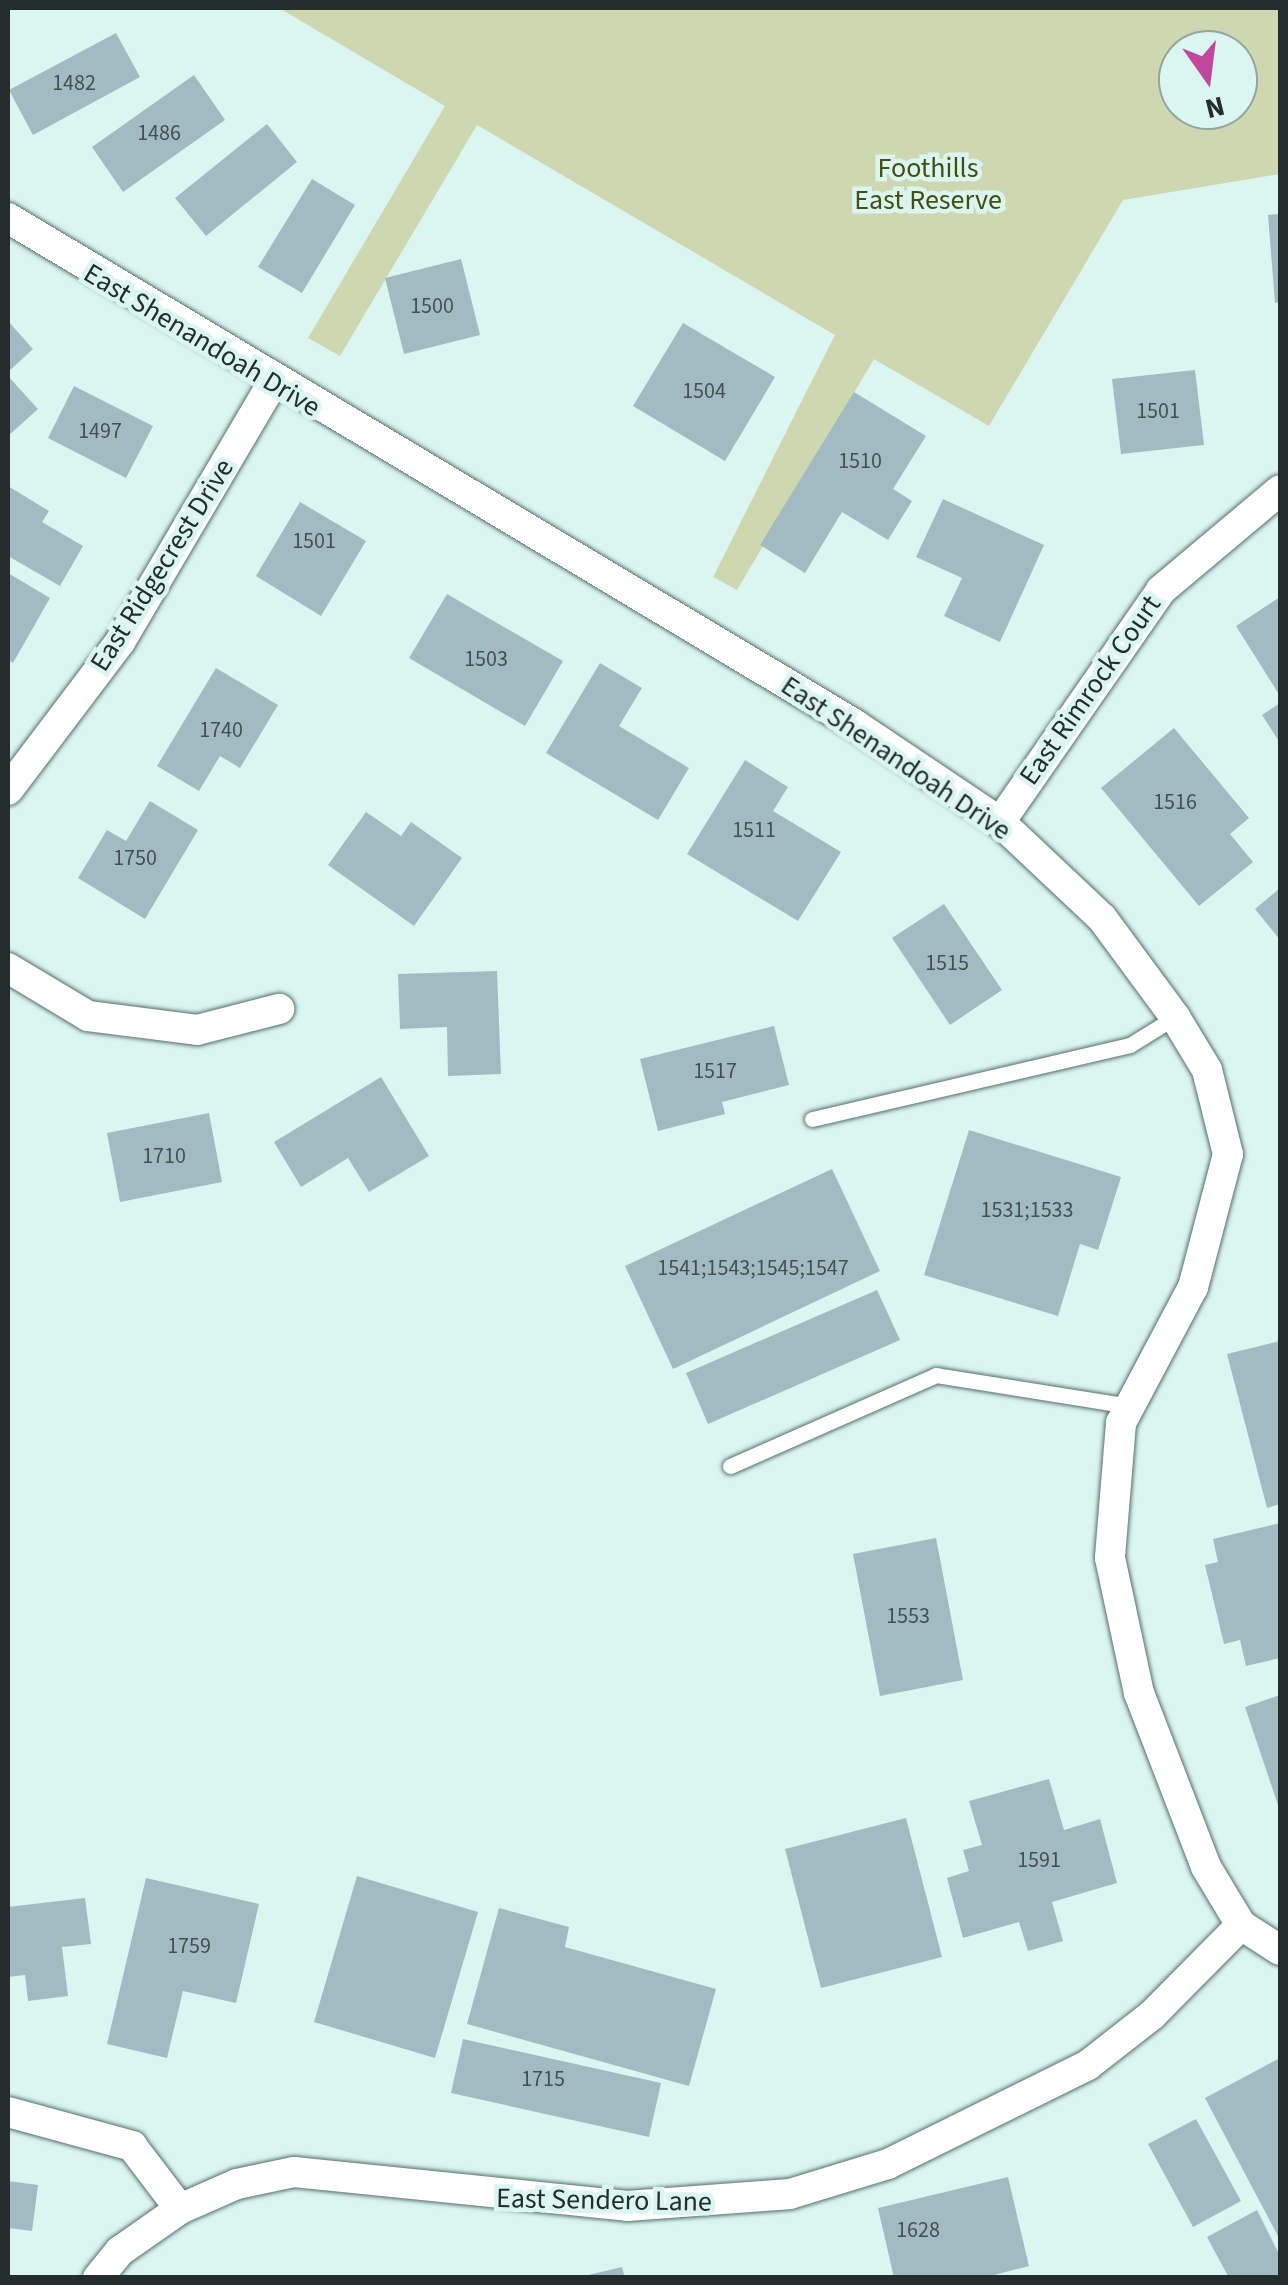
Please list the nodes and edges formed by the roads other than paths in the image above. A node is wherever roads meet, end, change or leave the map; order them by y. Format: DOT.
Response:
graph roads {
  1 [pos="8,218"];
  2 [pos="273,382"];
  3 [pos="1280,490"];
  4 [pos="8,790"];
  5 [pos="1000,822"];
  6 [pos="8,968"];
  7 [pos="279,1009"];
  8 [pos="1175,1017"];
  9 [pos="812,1119"];
  10 [pos="1129,1406"];
  11 [pos="730,1466"];
  12 [pos="1241,1925"];
  13 [pos="1280,1950"];
  14 [pos="8,2112"];
  15 [pos="180,2210"];
  16 [pos="98,2278"];
  1 -- 2 [label="street, East Shenandoah Drive"];
  2 -- 4 [label="street, East Ridgecrest Drive"];
  2 -- 5 [label="street, East Shenandoah Drive"];
  3 -- 5 [label="street, East Rimrock Court"];
  5 -- 8 [label="street, East Shenandoah Drive"];
  6 -- 7 [label="street"];
  8 -- 9 [label="lane"];
  8 -- 10 [label="street, East Shenandoah Drive"];
  10 -- 11 [label="lane"];
  10 -- 12 [label="street, East Shenandoah Drive"];
  12 -- 13 [label="street, East Shenandoah Drive"];
  12 -- 15 [label="street, East Sendero Lane"];
  14 -- 15 [label="street"];
  15 -- 16 [label="street, East Sendero Lane"];
}
